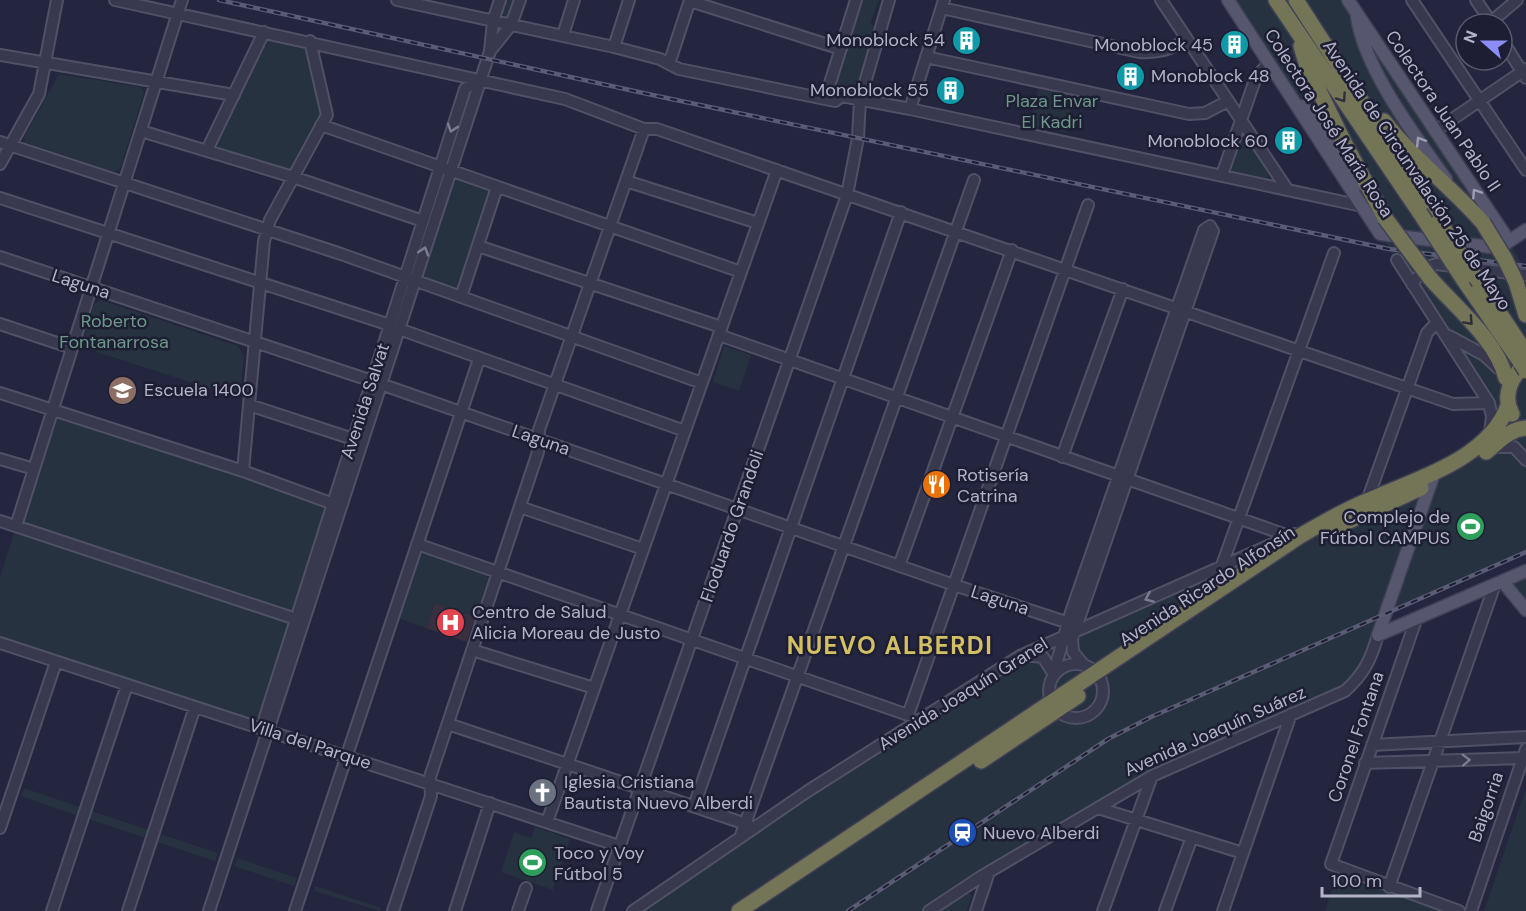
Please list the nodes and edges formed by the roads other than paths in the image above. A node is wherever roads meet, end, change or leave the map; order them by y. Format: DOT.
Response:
graph roads {
  1 [pos="57,0"];
  2 [pos="115,0"];
  3 [pos="182,0"];
  4 [pos="397,0"];
  5 [pos="500,0"];
  6 [pos="520,0"];
  7 [pos="574,0"];
  8 [pos="629,0"];
  9 [pos="856,0"];
  10 [pos="890,0"];
  11 [pos="1161,0"];
  12 [pos="1228,0"];
  13 [pos="1276,0"];
  14 [pos="1296,0"];
  15 [pos="1348,0"];
  16 [pos="1412,0"];
  17 [pos="1517,0"];
  18 [pos="690,1"];
  19 [pos="943,4"];
  20 [pos="1503,12"];
  21 [pos="179,13"];
  22 [pos="1357,14"];
  23 [pos="493,21"];
  24 [pos="511,26"];
  25 [pos="264,32"];
  26 [pos="1297,32"];
  27 [pos="563,35"];
  28 [pos="1187,39"];
  29 [pos="310,41"];
  30 [pos="614,47"];
  31 [pos="841,49"];
  32 [pos="490,51"];
  33 [pos="0,55"];
  34 [pos="926,57"];
  35 [pos="1514,57"];
  36 [pos="45,63"];
  37 [pos="669,64"];
  38 [pos="1270,68"];
  39 [pos="1525,73"];
  40 [pos="479,79"];
  41 [pos="157,83"];
  42 [pos="234,95"];
  43 [pos="1356,95"];
  44 [pos="825,99"];
  45 [pos="860,99"];
  46 [pos="1228,100"];
  47 [pos="1480,101"];
  48 [pos="910,109"];
  49 [pos="1241,120"];
  50 [pos="321,125"];
  51 [pos="644,129"];
  52 [pos="141,131"];
  53 [pos="1435,131"];
  54 [pos="5,144"];
  55 [pos="207,150"];
  56 [pos="0,164"];
  57 [pos="445,168"];
  58 [pos="777,170"];
  59 [pos="1526,171"];
  60 [pos="1222,175"];
  61 [pos="293,177"];
  62 [pos="974,180"];
  63 [pos="626,181"];
  64 [pos="124,185"];
  65 [pos="497,187"];
  66 [pos="1287,189"];
  67 [pos="847,195"];
  68 [pos="0,198"];
  69 [pos="1088,205"];
  70 [pos="1467,205"];
  71 [pos="1362,206"];
  72 [pos="901,212"];
  73 [pos="1382,213"];
  74 [pos="423,221"];
  75 [pos="758,223"];
  76 [pos="610,226"];
  77 [pos="1526,230"];
  78 [pos="267,231"];
  79 [pos="956,231"];
  80 [pos="108,235"];
  81 [pos="1509,241"];
  82 [pos="478,246"];
  83 [pos="1012,250"];
  84 [pos="1334,253"];
  85 [pos="0,257"];
  86 [pos="1397,260"];
  87 [pos="1065,269"];
  88 [pos="741,272"];
  89 [pos="1521,279"];
  90 [pos="409,280"];
  91 [pos="590,283"];
  92 [pos="260,284"];
  93 [pos="1412,284"];
  94 [pos="92,287"];
  95 [pos="1123,289"];
  96 [pos="461,297"];
  97 [pos="1181,309"];
  98 [pos="1526,315"];
  99 [pos="1437,322"];
  100 [pos="0,324"];
  101 [pos="394,327"];
  102 [pos="720,331"];
  103 [pos="1444,333"];
  104 [pos="571,338"];
  105 [pos="255,342"];
  106 [pos="72,348"];
  107 [pos="1298,350"];
  108 [pos="479,358"];
  109 [pos="790,360"];
  110 [pos="1525,363"];
  111 [pos="843,378"];
  112 [pos="1506,378"];
  113 [pos="376,382"];
  114 [pos="702,382"];
  115 [pos="554,386"];
  116 [pos="1407,388"];
  117 [pos="0,393"];
  118 [pos="896,398"];
  119 [pos="1508,400"];
  120 [pos="1490,403"];
  121 [pos="249,405"];
  122 [pos="52,410"];
  123 [pos="460,412"];
  124 [pos="952,417"];
  125 [pos="1526,427"];
  126 [pos="685,431"];
  127 [pos="1005,436"];
  128 [pos="353,439"];
  129 [pos="538,439"];
  130 [pos="1490,442"];
  131 [pos="1062,457"];
  132 [pos="0,459"];
  133 [pos="1526,460"];
  134 [pos="34,469"];
  135 [pos="243,471"];
  136 [pos="1123,478"];
  137 [pos="1433,478"];
  138 [pos="666,484"];
  139 [pos="1367,501"];
  140 [pos="337,505"];
  141 [pos="520,507"];
  142 [pos="738,509"];
  143 [pos="1237,518"];
  144 [pos="0,521"];
  145 [pos="1319,525"];
  146 [pos="16,526"];
  147 [pos="791,528"];
  148 [pos="1289,536"];
  149 [pos="417,544"];
  150 [pos="843,546"];
  151 [pos="643,549"];
  152 [pos="899,566"];
  153 [pos="1221,568"];
  154 [pos="1526,571"];
  155 [pos="498,574"];
  156 [pos="1498,584"];
  157 [pos="954,585"];
  158 [pos="1526,610"];
  159 [pos="619,616"];
  160 [pos="296,619"];
  161 [pos="1416,620"];
  162 [pos="1073,628"];
  163 [pos="1378,635"];
  164 [pos="691,641"];
  165 [pos="0,643"];
  166 [pos="472,650"];
  167 [pos="1020,656"];
  168 [pos="745,659"];
  169 [pos="56,662"];
  170 [pos="1083,664"];
  171 [pos="1052,676"];
  172 [pos="1099,676"];
  173 [pos="1361,676"];
  174 [pos="797,677"];
  175 [pos="127,685"];
  176 [pos="594,688"];
  177 [pos="1054,706"];
  178 [pos="195,707"];
  179 [pos="1291,714"];
  180 [pos="910,720"];
  181 [pos="448,724"];
  182 [pos="267,730"];
  183 [pos="1526,737"];
  184 [pos="1441,741"];
  185 [pos="1372,745"];
  186 [pos="1525,754"];
  187 [pos="347,757"];
  188 [pos="1434,761"];
  189 [pos="568,763"];
  190 [pos="1365,763"];
  191 [pos="1152,776"];
  192 [pos="430,784"];
  193 [pos="639,788"];
  194 [pos="489,803"];
  195 [pos="694,806"];
  196 [pos="1098,807"];
  197 [pos="1136,819"];
  198 [pos="547,822"];
  199 [pos="750,826"];
  200 [pos="0,828"];
  201 [pos="1192,837"];
  202 [pos="619,846"];
  203 [pos="1243,853"];
  204 [pos="986,874"];
  205 [pos="1389,887"];
  206 [pos="526,888"];
  207 [pos="52,911"];
  208 [pos="128,911"];
  209 [pos="209,911"];
  210 [pos="296,911"];
  211 [pos="393,911"];
  212 [pos="455,911"];
  213 [pos="518,911"];
  214 [pos="597,911"];
  215 [pos="633,911"];
  216 [pos="739,911"];
  217 [pos="756,911"];
  218 [pos="929,911"];
  219 [pos="970,911"];
  220 [pos="976,911"];
  221 [pos="1103,911"];
  222 [pos="1165,911"];
  223 [pos="1223,911"];
  224 [pos="1459,911"];
  225 [pos="1471,911"];
  1 -- 36 [label="street"];
  2 -- 21 [label="street"];
  3 -- 21 [label="street"];
  4 -- 23 [label="street"];
  5 -- 23 [label="street, Avenida Salvat"];
  6 -- 24 [label="street, Avenida Salvat"];
  7 -- 27 [label="street"];
  8 -- 30 [label="street"];
  9 -- 31 [label="street"];
  10 -- 45 [label="street, Floduardo Grandoli"];
  11 -- 28 [label="street"];
  12 -- 38 [label="main road, Colectora José María Rosa"];
  13 -- 26 [label="highway, Avenida de Circunvalación 25 de Mayo"];
  14 -- 43 [label="highway, Avenida de Circunvalación 25 de Mayo"];
  15 -- 22 [label="main road, Colectora Juan Pablo II"];
  16 -- 47 [label="street"];
  17 -- 20 [label="street"];
  18 -- 31 [label="street"];
  18 -- 37 [label="street"];
  19 -- 28 [label="street"];
  19 -- 34 [label="street"];
  21 -- 25 [label="street"];
  21 -- 41 [label="street"];
  22 -- 53 [label="main road, Colectora Juan Pablo II"];
  70 -- 22 [label="main road, one-way"];
  23 -- 24 [label="street"];
  23 -- 32 [label="street, Avenida Salvat"];
  24 -- 27 [label="street"];
  24 -- 32 [label="street, Avenida Salvat"];
  25 -- 29 [label="street"];
  25 -- 42 [label="street"];
  26 -- 73 [label="highway"];
  26 -- 110 [label="highway, Avenida de Circunvalación 25 de Mayo, one-way, bridge"];
  27 -- 30 [label="street"];
  28 -- 46 [label="street"];
  29 -- 40 [label="street"];
  29 -- 50 [label="street"];
  30 -- 37 [label="street"];
  31 -- 44 [label="street"];
  32 -- 40 [label="street, Avenida Salvat"];
  33 -- 36 [label="street"];
  34 -- 46 [label="street"];
  34 -- 48 [label="street"];
  35 -- 39 [label="street"];
  36 -- 41 [label="street"];
  36 -- 54 [label="street"];
  37 -- 44 [label="street"];
  38 -- 49 [label="street"];
  38 -- 71 [label="main road, Colectora José María Rosa"];
  38 -- 73 [label="main road"];
  39 -- 47 [label="street"];
  40 -- 51 [label="street"];
  40 -- 57 [label="street, Avenida Salvat"];
  41 -- 42 [label="street"];
  41 -- 52 [label="street"];
  42 -- 55 [label="street"];
  43 -- 70 [label="highway"];
  43 -- 110 [label="highway, Avenida de Circunvalación 25 de Mayo, bridge"];
  44 -- 45 [label="street"];
  45 -- 48 [label="street"];
  45 -- 67 [label="street, Floduardo Grandoli"];
  46 -- 49 [label="street"];
  47 -- 53 [label="street"];
  47 -- 59 [label="street"];
  48 -- 60 [label="street"];
  49 -- 60 [label="street"];
  49 -- 66 [label="street"];
  50 -- 57 [label="street"];
  50 -- 61 [label="street"];
  51 -- 58 [label="street"];
  51 -- 63 [label="street"];
  52 -- 55 [label="street"];
  52 -- 64 [label="street"];
  81 -- 53 [label="main road, Colectora Juan Pablo II, one-way"];
  54 -- 56 [label="street"];
  54 -- 64 [label="street"];
  55 -- 61 [label="street"];
  57 -- 65 [label="street"];
  57 -- 74 [label="street, Avenida Salvat"];
  90 -- 57 [label="street, Avenida Salvat, one-way"];
  58 -- 67 [label="street"];
  58 -- 75 [label="street"];
  60 -- 66 [label="street"];
  61 -- 74 [label="street"];
  61 -- 78 [label="street"];
  62 -- 79 [label="street"];
  63 -- 75 [label="street"];
  63 -- 76 [label="street"];
  64 -- 78 [label="street"];
  64 -- 80 [label="street"];
  65 -- 76 [label="street"];
  65 -- 82 [label="street"];
  66 -- 71 [label="street"];
  67 -- 72 [label="street"];
  67 -- 109 [label="street, Floduardo Grandoli"];
  68 -- 80 [label="street"];
  69 -- 87 [label="street"];
  70 -- 89 [label="highway, bridge"];
  71 -- 81 [label="main road, Colectora José María Rosa"];
  72 -- 79 [label="street"];
  72 -- 111 [label="street"];
  73 -- 112 [label="highway, one-way, bridge"];
  74 -- 90 [label="street, Avenida Salvat"];
  75 -- 88 [label="street"];
  76 -- 88 [label="street"];
  76 -- 91 [label="street"];
  77 -- 81 [label="main road"];
  78 -- 90 [label="street"];
  78 -- 92 [label="street"];
  79 -- 83 [label="street"];
  79 -- 118 [label="street"];
  80 -- 92 [label="street"];
  80 -- 94 [label="street"];
  82 -- 91 [label="street"];
  82 -- 96 [label="street"];
  83 -- 87 [label="street"];
  83 -- 124 [label="street"];
  84 -- 107 [label="street"];
  85 -- 94 [label="street, Laguna"];
  86 -- 93 [label="street"];
  87 -- 95 [label="street"];
  87 -- 127 [label="street"];
  88 -- 102 [label="street"];
  89 -- 93 [label="street"];
  89 -- 98 [label="highway"];
  90 -- 96 [label="street"];
  90 -- 101 [label="street, Avenida Salvat"];
  91 -- 102 [label="street"];
  91 -- 104 [label="street"];
  92 -- 101 [label="street"];
  92 -- 105 [label="street"];
  93 -- 99 [label="street"];
  94 -- 105 [label="street, Laguna"];
  94 -- 106 [label="street"];
  95 -- 97 [label="street"];
  95 -- 131 [label="street"];
  96 -- 104 [label="street"];
  97 -- 97 [label="street"];
  97 -- 107 [label="street"];
  97 -- 136 [label="street"];
  99 -- 103 [label="street"];
  99 -- 116 [label="street"];
  100 -- 106 [label="street"];
  101 -- 108 [label="street"];
  101 -- 113 [label="street, Avenida Salvat"];
  102 -- 109 [label="street"];
  102 -- 114 [label="street"];
  103 -- 112 [label="street"];
  103 -- 120 [label="street"];
  104 -- 114 [label="street"];
  104 -- 115 [label="street"];
  105 -- 113 [label="street, Laguna"];
  105 -- 121 [label="street"];
  106 -- 122 [label="street"];
  107 -- 116 [label="street"];
  107 -- 143 [label="street"];
  108 -- 115 [label="street"];
  108 -- 123 [label="street"];
  109 -- 111 [label="street"];
  109 -- 142 [label="street, Floduardo Grandoli"];
  110 -- 119 [label="highway"];
  111 -- 118 [label="street"];
  111 -- 147 [label="street"];
  112 -- 119 [label="street"];
  113 -- 123 [label="street, Laguna"];
  113 -- 128 [label="street, Avenida Salvat"];
  113 -- 140 [label="street, Avenida Salvat"];
  114 -- 126 [label="street"];
  115 -- 126 [label="street"];
  115 -- 129 [label="street"];
  116 -- 120 [label="street"];
  116 -- 139 [label="street"];
  117 -- 122 [label="street"];
  118 -- 124 [label="street"];
  118 -- 150 [label="street"];
  119 -- 125 [label="highway"];
  119 -- 130 [label="highway, Avenida Ricardo Alfonsín"];
  120 -- 130 [label="street"];
  121 -- 128 [label="street"];
  121 -- 135 [label="street"];
  122 -- 134 [label="street"];
  122 -- 135 [label="street"];
  123 -- 129 [label="street, Laguna"];
  123 -- 149 [label="street"];
  124 -- 127 [label="street"];
  124 -- 152 [label="street"];
  125 -- 130 [label="highway, Avenida Ricardo Alfonsín"];
  126 -- 138 [label="street"];
  127 -- 131 [label="street"];
  127 -- 157 [label="street"];
  128 -- 140 [label="street, Avenida Salvat"];
  129 -- 138 [label="street, Laguna"];
  129 -- 141 [label="street"];
  130 -- 133 [label="street"];
  130 -- 137 [label="highway, Avenida Ricardo Alfonsín"];
  131 -- 136 [label="street"];
  132 -- 134 [label="street"];
  134 -- 146 [label="street"];
  135 -- 140 [label="street"];
  136 -- 143 [label="street"];
  136 -- 162 [label="street"];
  137 -- 139 [label="highway, Avenida Ricardo Alfonsín"];
  137 -- 163 [label="main road, Coronel Fontana"];
  137 -- 172 [label="highway, Avenida Ricardo Alfonsín"];
  138 -- 142 [label="street, Laguna"];
  138 -- 151 [label="street"];
  139 -- 145 [label="highway, Avenida Ricardo Alfonsín"];
  140 -- 160 [label="street, Avenida Salvat"];
  140 -- 182 [label="street, Avenida Salvat"];
  141 -- 151 [label="street"];
  141 -- 155 [label="street"];
  142 -- 147 [label="street, Laguna"];
  142 -- 164 [label="street, Floduardo Grandoli"];
  143 -- 148 [label="street"];
  143 -- 153 [label="street"];
  144 -- 146 [label="street"];
  145 -- 148 [label="street, Avenida Joaquín Granel"];
  145 -- 172 [label="highway, Avenida Ricardo Alfonsín"];
  146 -- 160 [label="street"];
  147 -- 150 [label="street, Laguna"];
  147 -- 168 [label="street"];
  148 -- 153 [label="street, Avenida Joaquín Granel"];
  149 -- 155 [label="street"];
  149 -- 187 [label="street"];
  150 -- 152 [label="street, Laguna"];
  150 -- 174 [label="street"];
  151 -- 159 [label="street"];
  152 -- 157 [label="street, Laguna"];
  153 -- 162 [label="street, Avenida Joaquín Granel, one-way"];
  154 -- 156 [label="main road"];
  155 -- 159 [label="street"];
  155 -- 166 [label="street"];
  156 -- 158 [label="main road"];
  156 -- 161 [label="main road"];
  156 -- 184 [label="street"];
  157 -- 162 [label="street, Laguna"];
  157 -- 180 [label="street"];
  159 -- 164 [label="street"];
  159 -- 176 [label="street"];
  160 -- 182 [label="street, Avenida Salvat"];
  161 -- 163 [label="main road"];
  161 -- 185 [label="street, Coronel Fontana"];
  162 -- 167 [label="street, Avenida Joaquín Granel"];
  162 -- 170 [label="street"];
  162 -- 171 [label="street"];
  163 -- 173 [label="street, Coronel Fontana"];
  164 -- 168 [label="street"];
  164 -- 193 [label="street, Floduardo Grandoli"];
  165 -- 169 [label="street, Villa del Parque"];
  166 -- 176 [label="street"];
  166 -- 181 [label="street"];
  167 -- 171 [label="street"];
  167 -- 180 [label="street, Avenida Joaquín Granel"];
  168 -- 174 [label="street"];
  168 -- 195 [label="street"];
  169 -- 175 [label="street, Villa del Parque"];
  169 -- 200 [label="street"];
  170 -- 171 [label="street"];
  170 -- 172 [label="street"];
  171 -- 177 [label="street"];
  172 -- 177 [label="highway, Avenida Ricardo Alfonsín"];
  172 -- 177 [label="street"];
  173 -- 179 [label="street, Avenida Joaquín Suárez"];
  174 -- 180 [label="street"];
  174 -- 199 [label="street"];
  175 -- 178 [label="street, Villa del Parque"];
  175 -- 207 [label="street"];
  176 -- 189 [label="street"];
  177 -- 216 [label="highway, Avenida Ricardo Alfonsín"];
  177 -- 217 [label="highway, Avenida Ricardo Alfonsín"];
  178 -- 182 [label="street, Villa del Parque"];
  178 -- 208 [label="street"];
  179 -- 191 [label="street, Avenida Joaquín Suárez"];
  179 -- 203 [label="street"];
  180 -- 199 [label="street, Avenida Joaquín Granel"];
  181 -- 189 [label="street"];
  181 -- 192 [label="street"];
  182 -- 187 [label="street, Villa del Parque"];
  182 -- 209 [label="street, Avenida Salvat"];
  183 -- 184 [label="street"];
  184 -- 185 [label="street"];
  184 -- 188 [label="street"];
  185 -- 190 [label="street, Coronel Fontana"];
  188 -- 186 [label="street, one-way"];
  186 -- 225 [label="street, Baigorria"];
  187 -- 192 [label="street, Villa del Parque"];
  187 -- 210 [label="street"];
  188 -- 190 [label="street"];
  188 -- 205 [label="street"];
  189 -- 193 [label="street"];
  189 -- 198 [label="street"];
  190 -- 205 [label="street, Coronel Fontana"];
  191 -- 196 [label="street, Avenida Joaquín Suárez"];
  191 -- 197 [label="street"];
  192 -- 194 [label="street, Villa del Parque"];
  192 -- 211 [label="street"];
  193 -- 195 [label="street"];
  193 -- 202 [label="street, Floduardo Grandoli"];
  194 -- 198 [label="street, Villa del Parque"];
  194 -- 212 [label="street"];
  195 -- 199 [label="street"];
  196 -- 197 [label="street"];
  196 -- 204 [label="street, Avenida Joaquín Suárez"];
  197 -- 201 [label="street"];
  197 -- 221 [label="street"];
  198 -- 202 [label="street, Villa del Parque"];
  199 -- 215 [label="street, Avenida Joaquín Granel"];
  201 -- 203 [label="street"];
  201 -- 222 [label="street"];
  202 -- 214 [label="street, Floduardo Grandoli"];
  203 -- 223 [label="street"];
  204 -- 218 [label="street, Avenida Joaquín Suárez"];
  204 -- 219 [label="street"];
  204 -- 220 [label="street"];
  205 -- 224 [label="street"];
  206 -- 213 [label="street"];
}
